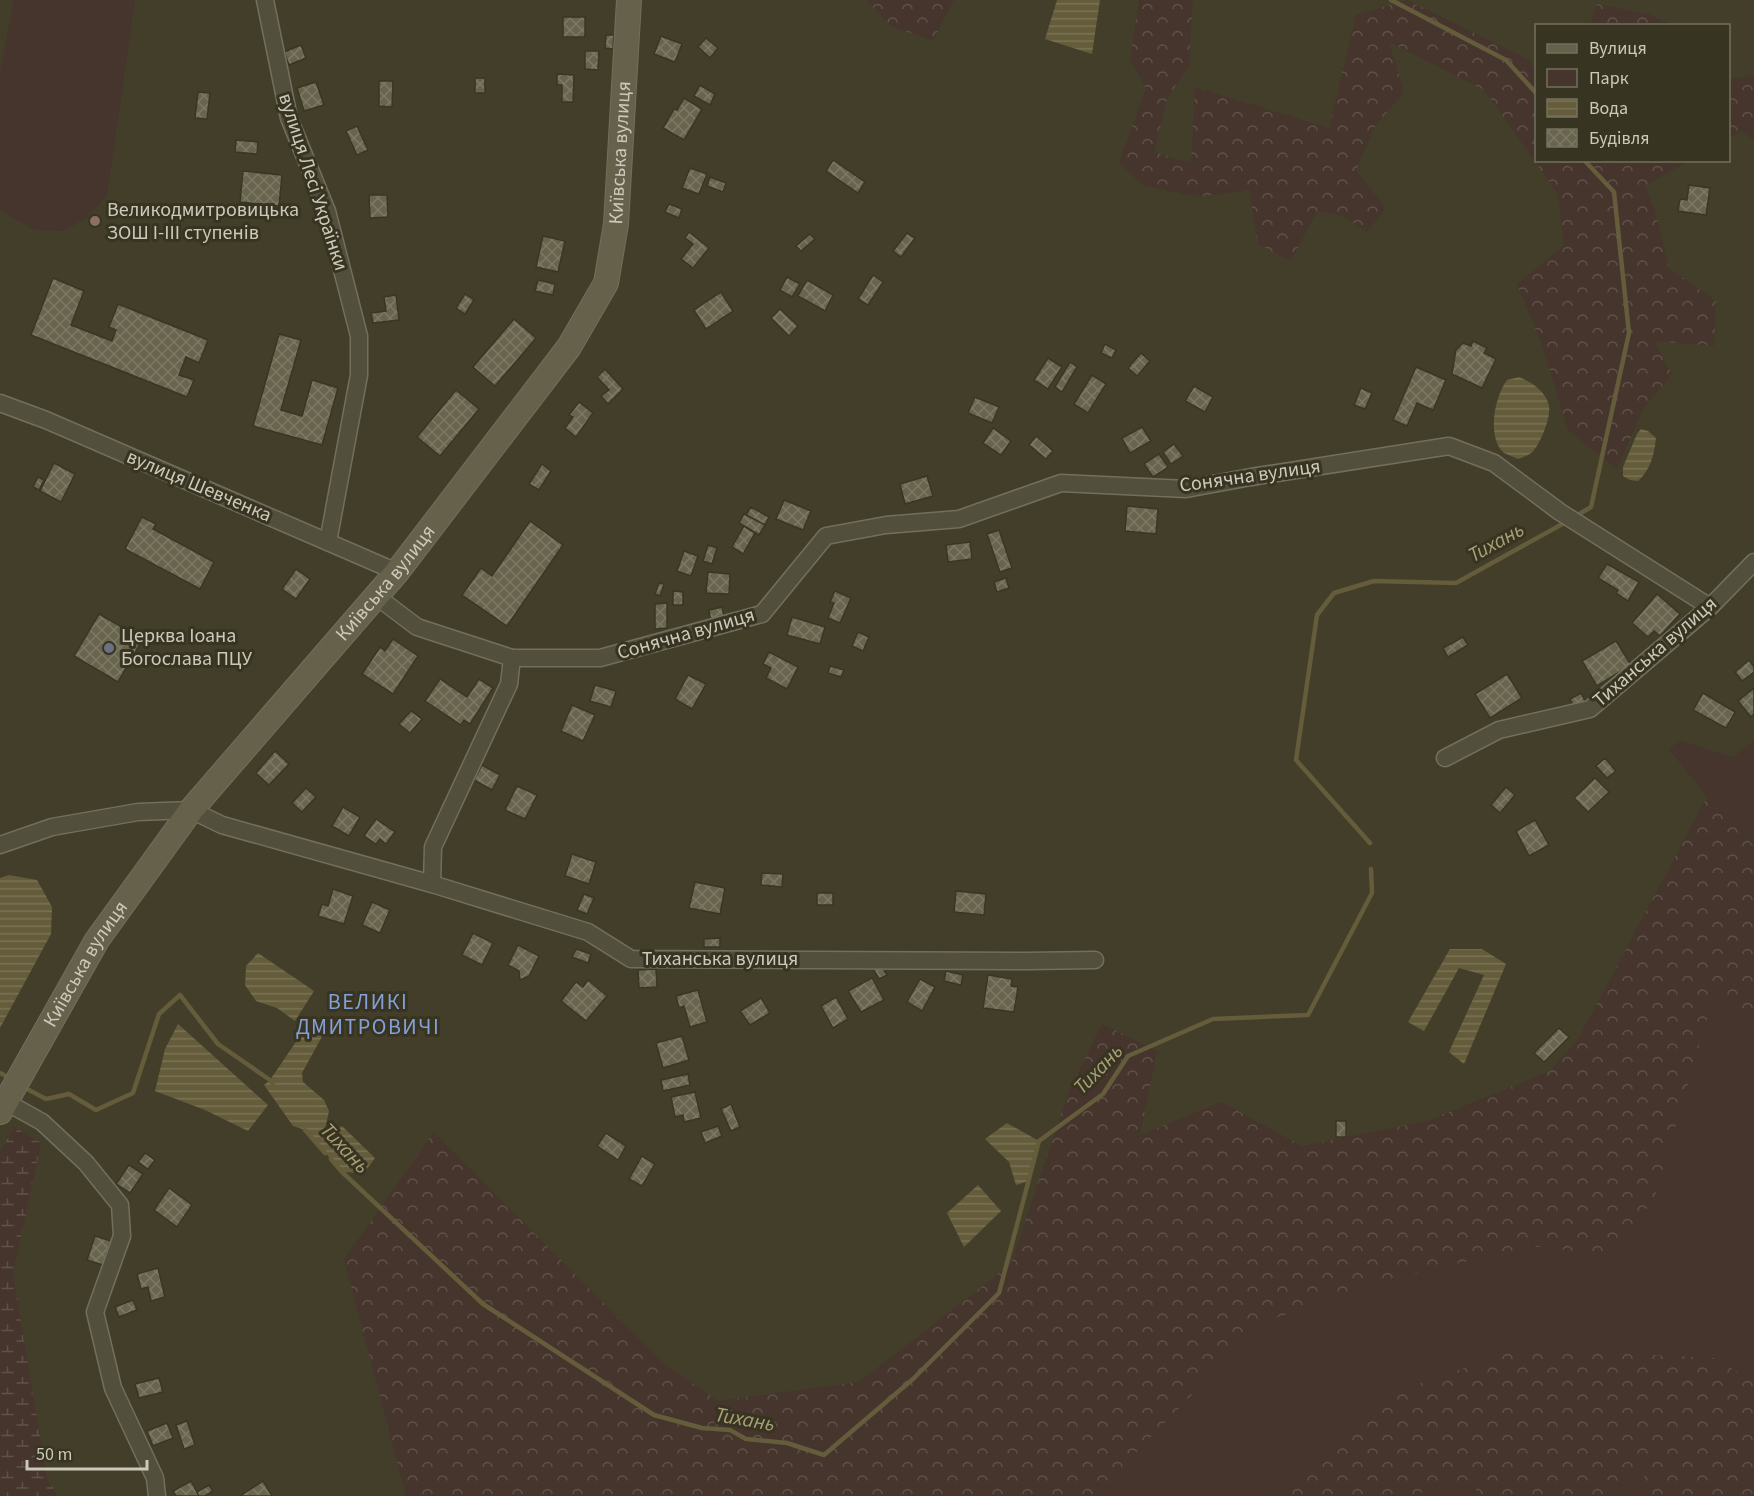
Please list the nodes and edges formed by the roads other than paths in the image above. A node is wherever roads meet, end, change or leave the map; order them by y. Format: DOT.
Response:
graph roads {
  1 [pos="265,0"];
  2 [pos="629,0"];
  3 [pos="0,403"];
  4 [pos="328,542"];
  5 [pos="1754,562"];
  6 [pos="397,572"];
  7 [pos="376,596"];
  8 [pos="1710,607"];
  9 [pos="512,658"];
  10 [pos="1445,758"];
  11 [pos="191,810"];
  12 [pos="0,845"];
  13 [pos="432,884"];
  14 [pos="1095,960"];
  15 [pos="3,1107"];
  16 [pos="158,1496"];
  1 -- 4 [label="street, вулиця Лесі Українки"];
  2 -- 6 [label="main road, Київська вулиця"];
  3 -- 4 [label="street, вулиця Шевченка"];
  4 -- 6 [label="street, вулиця Шевченка"];
  5 -- 8 [label="street, Тиханська вулиця"];
  6 -- 7 [label="main road, Київська вулиця"];
  7 -- 9 [label="street, Сонячна вулиця"];
  7 -- 11 [label="main road, Київська вулиця"];
  8 -- 9 [label="street, Сонячна вулиця"];
  8 -- 10 [label="street, Тиханська вулиця"];
  9 -- 13 [label="street"];
  11 -- 12 [label="street"];
  11 -- 13 [label="street, Тиханська вулиця"];
  11 -- 15 [label="main road, Київська вулиця"];
  13 -- 14 [label="street, Тиханська вулиця"];
  15 -- 16 [label="street"];
}
